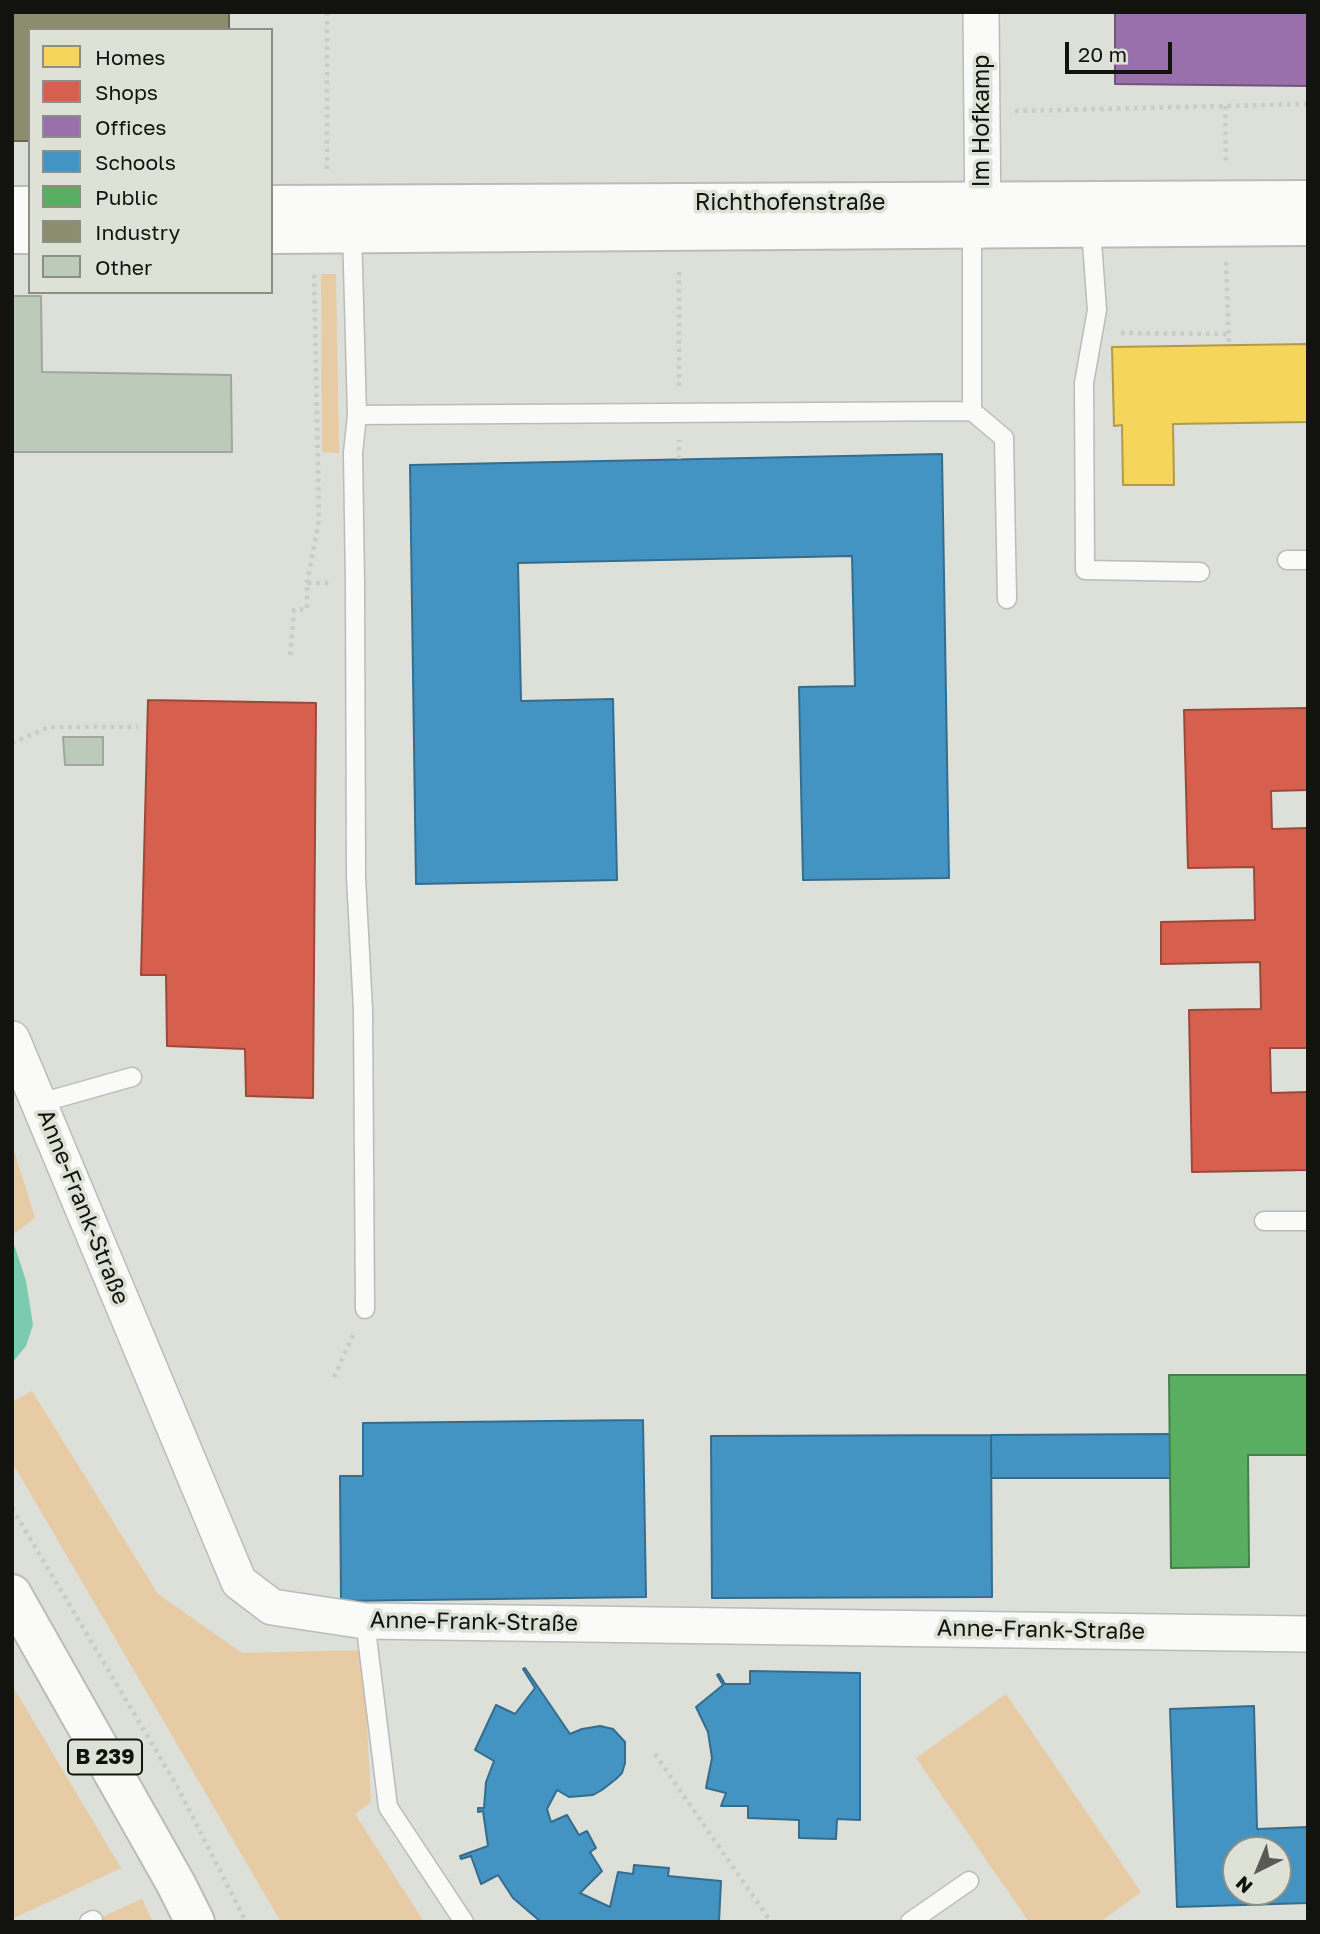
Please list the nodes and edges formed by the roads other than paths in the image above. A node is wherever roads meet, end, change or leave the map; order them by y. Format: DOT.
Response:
graph roads {
  1 [pos="981,12"];
  2 [pos="1308,200"];
  3 [pos="273,205"];
  4 [pos="977,216"];
  5 [pos="1037,216"];
  6 [pos="351,220"];
  7 [pos="1308,226"];
  8 [pos="1091,229"];
  9 [pos="273,234"];
  10 [pos="972,411"];
  11 [pos="358,415"];
  12 [pos="1286,560"];
  13 [pos="1308,560"];
  14 [pos="1200,572"];
  15 [pos="1007,598"];
  16 [pos="12,1039"];
  17 [pos="132,1077"];
  18 [pos="40,1102"];
  19 [pos="1264,1221"];
  20 [pos="1308,1221"];
  21 [pos="365,1310"];
  22 [pos="12,1594"];
  23 [pos="365,1621"];
  24 [pos="1308,1634"];
  25 [pos="969,1881"];
  26 [pos="195,1922"];
  27 [pos="464,1922"];
  28 [pos="910,1922"];
  1 -- 4 [label="street, Im Hofkamp"];
  2 -- 5 [label="street, Richthofenstraße"];
  3 -- 6 [label="street, Richthofenstraße"];
  4 -- 5 [label="street, Richthofenstraße"];
  4 -- 6 [label="street, Richthofenstraße"];
  4 -- 10 [label="lane"];
  5 -- 8 [label="street, Richthofenstraße"];
  6 -- 9 [label="street, Richthofenstraße"];
  6 -- 11 [label="lane"];
  7 -- 8 [label="street, Richthofenstraße"];
  8 -- 14 [label="lane"];
  10 -- 11 [label="lane"];
  10 -- 15 [label="lane"];
  11 -- 21 [label="lane"];
  12 -- 13 [label="lane"];
  16 -- 18 [label="street, Anne-Frank-Straße"];
  17 -- 18 [label="lane"];
  18 -- 23 [label="street, Anne-Frank-Straße"];
  19 -- 20 [label="lane"];
  22 -- 26 [label="street, B 239"];
  23 -- 24 [label="street, Anne-Frank-Straße"];
  23 -- 27 [label="lane"];
  25 -- 28 [label="lane"];
}
